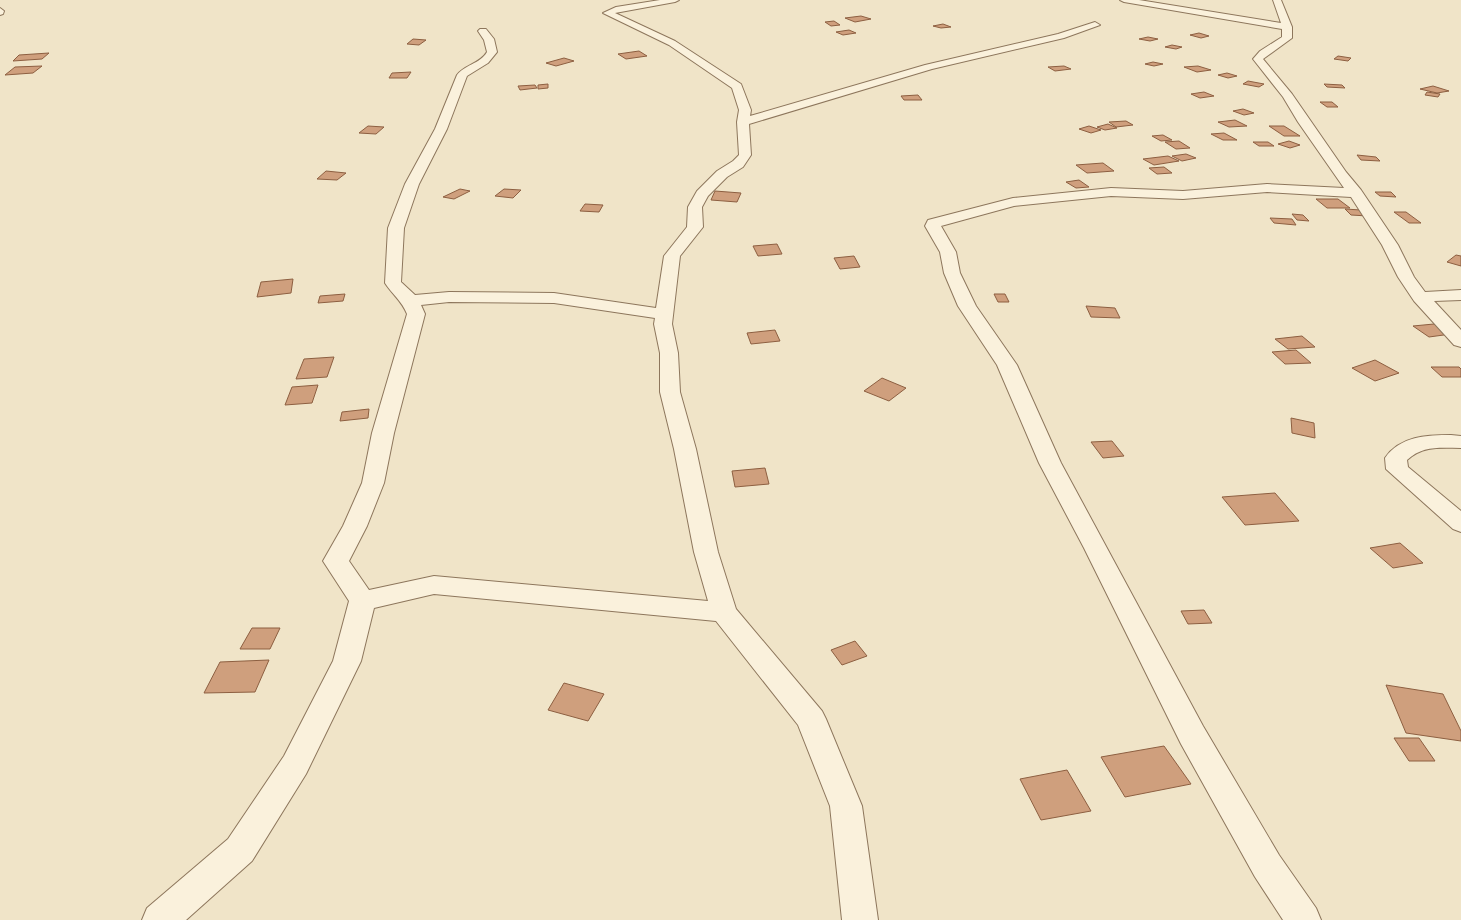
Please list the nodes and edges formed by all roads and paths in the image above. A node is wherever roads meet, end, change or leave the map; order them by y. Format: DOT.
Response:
graph roads {
  1 [pos="675,0"];
  2 [pos="1124,0"];
  3 [pos="1277,0"];
  4 [pos="1095,25"];
  5 [pos="1287,27"];
  6 [pos="484,31"];
  7 [pos="743,122"];
  8 [pos="1356,193"];
  9 [pos="1461,295"];
  10 [pos="1420,297"];
  11 [pos="411,301"];
  12 [pos="664,314"];
  13 [pos="1461,341"];
  14 [pos="1461,442"];
  15 [pos="1461,524"];
  16 [pos="362,601"];
  17 [pos="724,612"];
  18 [pos="160,920"];
  19 [pos="860,920"];
  20 [pos="1303,920"];
  1 -- 7 [label="street"];
  2 -- 5 [label="street"];
  3 -- 5 [label="street"];
  4 -- 7 [label="street"];
  5 -- 8 [label="street"];
  6 -- 11 [label="street"];
  7 -- 12 [label="street"];
  8 -- 10 [label="street"];
  8 -- 20 [label="street"];
  9 -- 10 [label="street"];
  10 -- 13 [label="street"];
  11 -- 12 [label="street"];
  11 -- 16 [label="street"];
  12 -- 17 [label="street"];
  14 -- 15 [label="street"];
  16 -- 17 [label="street"];
  16 -- 18 [label="street"];
  17 -- 19 [label="street"];
}
